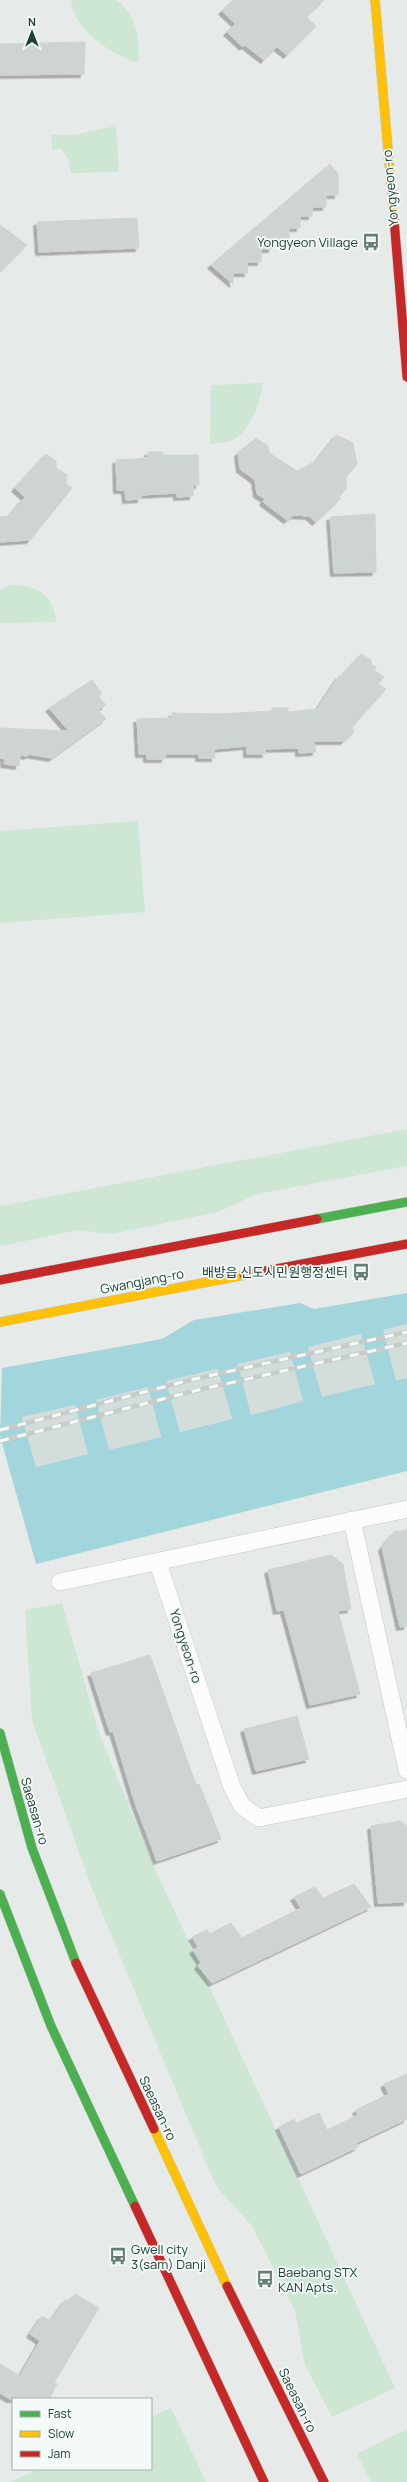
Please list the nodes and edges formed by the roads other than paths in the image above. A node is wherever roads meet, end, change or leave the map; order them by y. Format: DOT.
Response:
graph roads {
  1 [pos="375,0"];
  2 [pos="407,377"];
  3 [pos="407,1202"];
  4 [pos="407,1244"];
  5 [pos="0,1280"];
  6 [pos="0,1322"];
  7 [pos="407,1508"];
  8 [pos="352,1520"];
  9 [pos="158,1563"];
  10 [pos="60,1582"];
  11 [pos="0,1733"];
  12 [pos="407,1770"];
  13 [pos="407,1789"];
  14 [pos="0,1894"];
  15 [pos="4,1913"];
  16 [pos="264,2482"];
  17 [pos="324,2482"];
  1 -- 2 [label="main road, Yongyeon-ro"];
  3 -- 5 [label="main road, Gwangjang-ro"];
  4 -- 6 [label="main road, Gwangjang-ro"];
  7 -- 8 [label="street"];
  8 -- 9 [label="street"];
  8 -- 12 [label="street"];
  9 -- 10 [label="street"];
  9 -- 13 [label="street, Yongyeon-ro"];
  11 -- 17 [label="main road, Saeasan-ro"];
  14 -- 15 [label="main road"];
  15 -- 16 [label="main road"];
}
